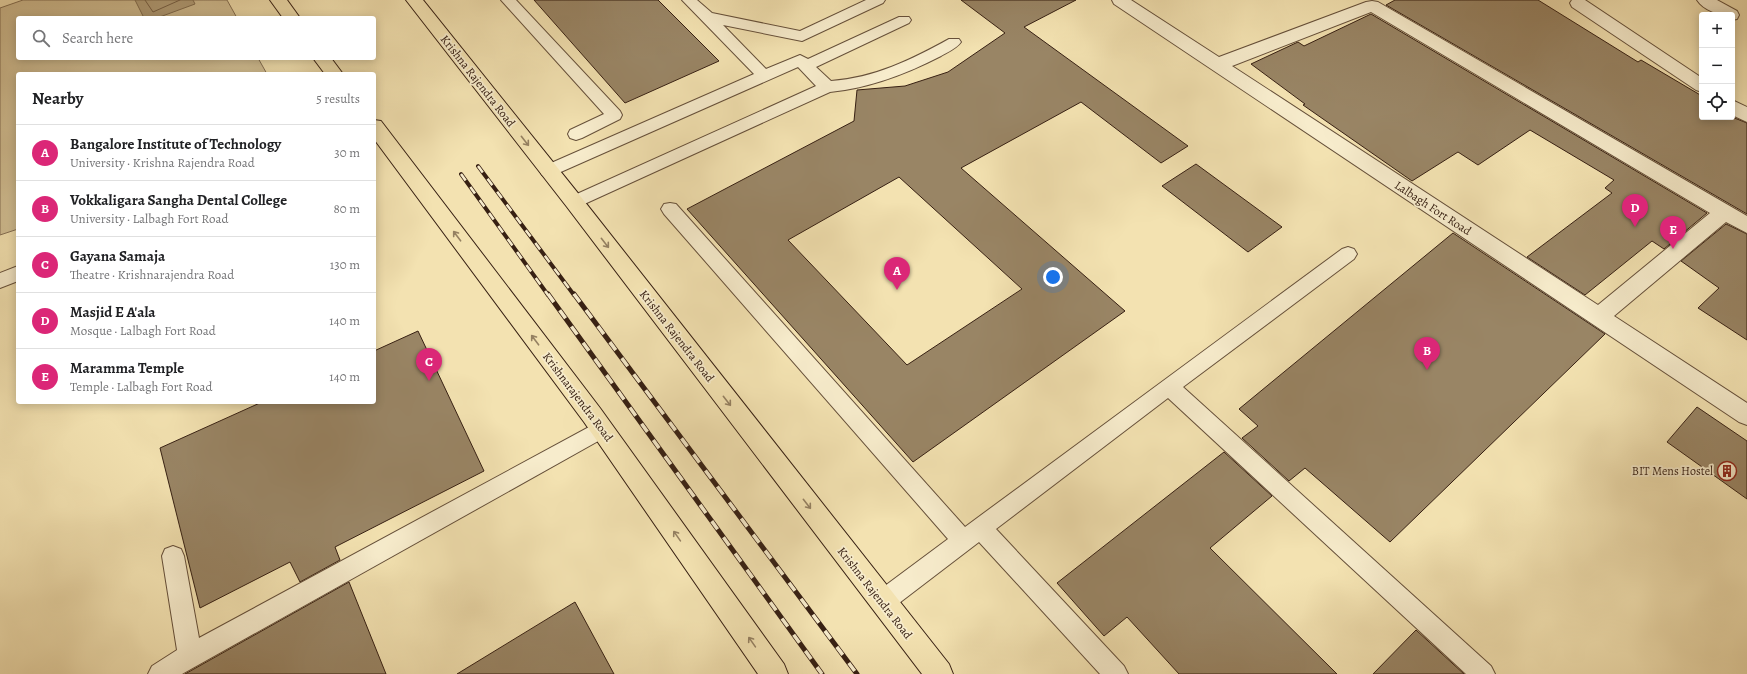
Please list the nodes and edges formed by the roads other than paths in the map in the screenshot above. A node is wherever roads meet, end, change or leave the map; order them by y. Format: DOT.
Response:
graph roads {
  1 [pos="278,0"];
  2 [pos="414,0"];
  3 [pos="508,0"];
  4 [pos="689,0"];
  5 [pos="878,0"];
  6 [pos="1120,0"];
  7 [pos="1705,0"];
  8 [pos="1369,3"];
  9 [pos="1578,3"];
  10 [pos="1726,12"];
  11 [pos="290,16"];
  12 [pos="707,17"];
  13 [pos="1735,17"];
  14 [pos="904,20"];
  15 [pos="1747,24"];
  16 [pos="954,42"];
  17 [pos="324,60"];
  18 [pos="1216,64"];
  19 [pos="805,66"];
  20 [pos="332,72"];
  21 [pos="764,76"];
  22 [pos="1699,84"];
  23 [pos="827,87"];
  24 [pos="1735,108"];
  25 [pos="1747,116"];
  26 [pos="376,129"];
  27 [pos="576,134"];
  28 [pos="548,170"];
  29 [pos="574,202"];
  30 [pos="670,209"];
  31 [pos="1724,212"];
  32 [pos="1747,225"];
  33 [pos="1348,254"];
  34 [pos="16,274"];
  35 [pos="0,281"];
  36 [pos="1598,317"];
  37 [pos="1169,386"];
  38 [pos="1747,415"];
  39 [pos="602,429"];
  40 [pos="981,528"];
  41 [pos="963,541"];
  42 [pos="173,556"];
  43 [pos="882,602"];
  44 [pos="190,656"];
  45 [pos="160,674"];
  46 [pos="774,674"];
  47 [pos="939,674"];
  48 [pos="1116,674"];
  49 [pos="1483,674"];
  1 -- 11 [label="main road"];
  2 -- 28 [label="main road, Krishna Rajendra Road, one-way"];
  3 -- 27 [label="lane"];
  4 -- 12 [label="lane"];
  5 -- 12 [label="lane"];
  6 -- 18 [label="street, Lalbagh Fort Road"];
  7 -- 10 [label="street"];
  8 -- 18 [label="street"];
  8 -- 31 [label="street"];
  9 -- 22 [label="street"];
  12 -- 21 [label="lane"];
  13 -- 15 [label="street"];
  14 -- 19 [label="lane"];
  16 -- 23 [label="lane"];
  17 -- 20 [label="main road"];
  18 -- 36 [label="street, Lalbagh Fort Road"];
  19 -- 21 [label="lane"];
  19 -- 23 [label="lane"];
  21 -- 28 [label="lane"];
  23 -- 29 [label="lane"];
  24 -- 25 [label="street"];
  39 -- 26 [label="main road, Krishnarajendra Road, one-way"];
  28 -- 29 [label="main road, Krishna Rajendra Road"];
  29 -- 43 [label="main road, Krishna Rajendra Road, one-way"];
  30 -- 41 [label="lane"];
  31 -- 32 [label="street"];
  31 -- 36 [label="street"];
  33 -- 37 [label="lane"];
  34 -- 35 [label="lane"];
  36 -- 38 [label="street, Lalbagh Fort Road"];
  37 -- 40 [label="lane"];
  37 -- 49 [label="lane"];
  39 -- 44 [label="lane"];
  46 -- 39 [label="main road, Krishnarajendra Road, one-way"];
  40 -- 41 [label="lane"];
  40 -- 48 [label="lane"];
  41 -- 43 [label="lane"];
  42 -- 44 [label="lane"];
  43 -- 47 [label="main road, Krishna Rajendra Road"];
  44 -- 45 [label="lane"];
}
